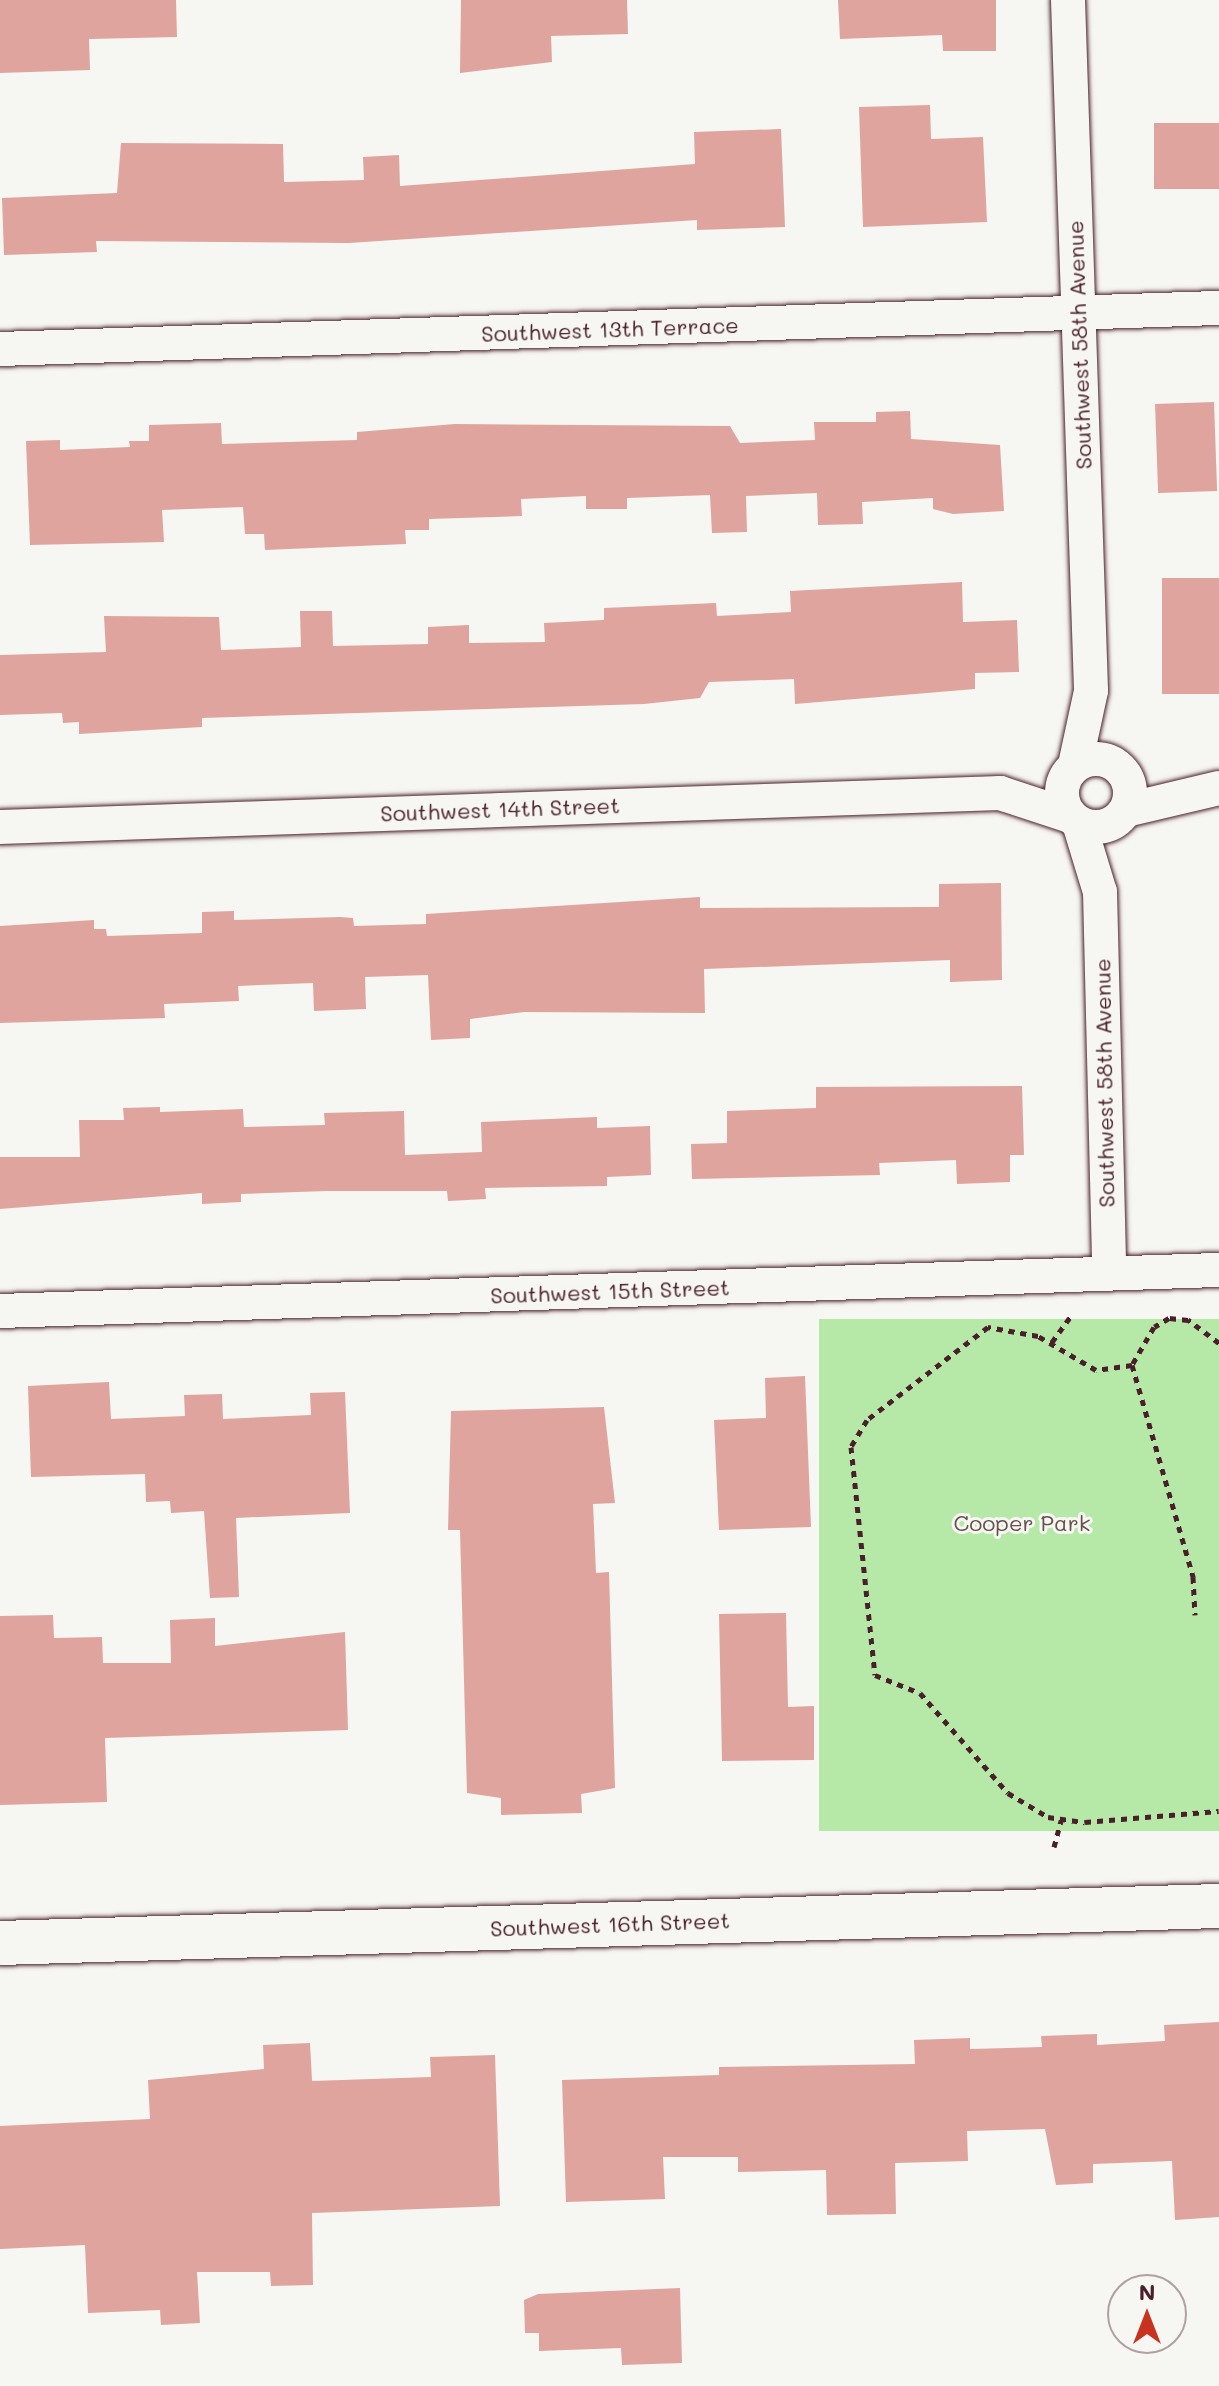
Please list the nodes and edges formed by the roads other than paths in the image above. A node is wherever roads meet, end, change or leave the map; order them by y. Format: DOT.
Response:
graph roads {
  1 [pos="1068,0"];
  2 [pos="1219,308"];
  3 [pos="1079,314"];
  4 [pos="0,349"];
  5 [pos="1091,691"];
  6 [pos="1118,766"];
  7 [pos="1071,769"];
  8 [pos="1208,788"];
  9 [pos="1000,793"];
  10 [pos="1123,814"];
  11 [pos="1075,819"];
  12 [pos="0,827"];
  13 [pos="1100,892"];
  14 [pos="1219,1270"];
  15 [pos="1109,1273"];
  16 [pos="0,1311"];
  17 [pos="1219,1906"];
  18 [pos="0,1943"];
  1 -- 3 [label="street, Southwest 58th Avenue"];
  2 -- 3 [label="street, Southwest 13th Terrace"];
  3 -- 4 [label="street, Southwest 13th Terrace"];
  3 -- 5 [label="street, Southwest 58th Avenue"];
  5 -- 6 [label="street, Southwest 58th Avenue"];
  5 -- 7 [label="street, Southwest 58th Avenue"];
  6 -- 7 [label="street"];
  6 -- 8 [label="street"];
  6 -- 10 [label="street"];
  7 -- 9 [label="street, Southwest 14th Street"];
  7 -- 11 [label="street"];
  8 -- 10 [label="street"];
  9 -- 11 [label="street, Southwest 14th Street"];
  9 -- 12 [label="street, Southwest 14th Street"];
  10 -- 11 [label="street"];
  10 -- 13 [label="street, Southwest 58th Avenue"];
  11 -- 13 [label="street, Southwest 58th Avenue"];
  13 -- 15 [label="street, Southwest 58th Avenue"];
  14 -- 15 [label="street, Southwest 15th Street"];
  15 -- 16 [label="street, Southwest 15th Street"];
  17 -- 18 [label="street, Southwest 16th Street"];
}
